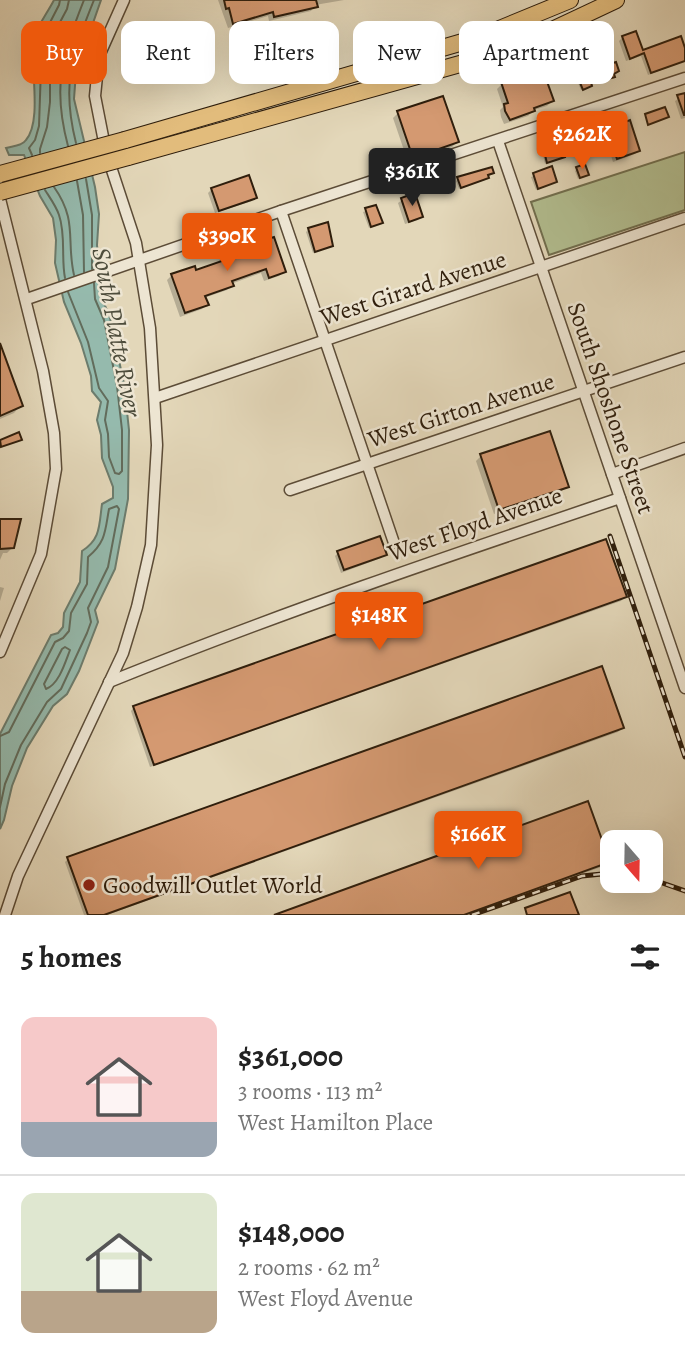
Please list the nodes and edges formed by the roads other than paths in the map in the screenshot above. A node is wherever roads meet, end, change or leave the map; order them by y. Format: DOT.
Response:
graph roads {
  1 [pos="124,0"];
  2 [pos="570,0"];
  3 [pos="616,0"];
  4 [pos="685,78"];
  5 [pos="498,141"];
  6 [pos="0,174"];
  7 [pos="0,192"];
  8 [pos="0,199"];
  9 [pos="281,211"];
  10 [pos="685,218"];
  11 [pos="139,262"];
  12 [pos="541,267"];
  13 [pos="27,299"];
  14 [pos="325,339"];
  15 [pos="685,357"];
  16 [pos="583,391"];
  17 [pos="155,398"];
  18 [pos="685,448"];
  19 [pos="367,463"];
  20 [pos="612,474"];
  21 [pos="290,490"];
  22 [pos="620,498"];
  23 [pos="394,543"];
  24 [pos="0,652"];
  25 [pos="109,682"];
  26 [pos="685,688"];
  27 [pos="5,915"];
  1 -- 11 [label="street"];
  2 -- 6 [label="highway, bridge"];
  3 -- 7 [label="highway, bridge"];
  4 -- 5 [label="street"];
  5 -- 9 [label="street"];
  5 -- 12 [label="street, South Shoshone Street"];
  8 -- 13 [label="street"];
  9 -- 11 [label="street"];
  9 -- 14 [label="street"];
  10 -- 12 [label="street, West Girard Avenue"];
  11 -- 13 [label="street"];
  11 -- 17 [label="street"];
  12 -- 14 [label="street, West Girard Avenue"];
  12 -- 16 [label="street, South Shoshone Street"];
  13 -- 24 [label="street"];
  14 -- 17 [label="street, West Girard Avenue"];
  14 -- 19 [label="street"];
  15 -- 16 [label="street, West Girton Avenue"];
  16 -- 19 [label="street, West Girton Avenue"];
  16 -- 20 [label="street, South Shoshone Street"];
  17 -- 25 [label="street"];
  18 -- 20 [label="street"];
  19 -- 21 [label="street, West Girton Avenue"];
  19 -- 23 [label="street"];
  20 -- 22 [label="street, South Shoshone Street"];
  22 -- 25 [label="street, West Floyd Avenue"];
  22 -- 26 [label="street, South Shoshone Street"];
  25 -- 27 [label="street"];
}
